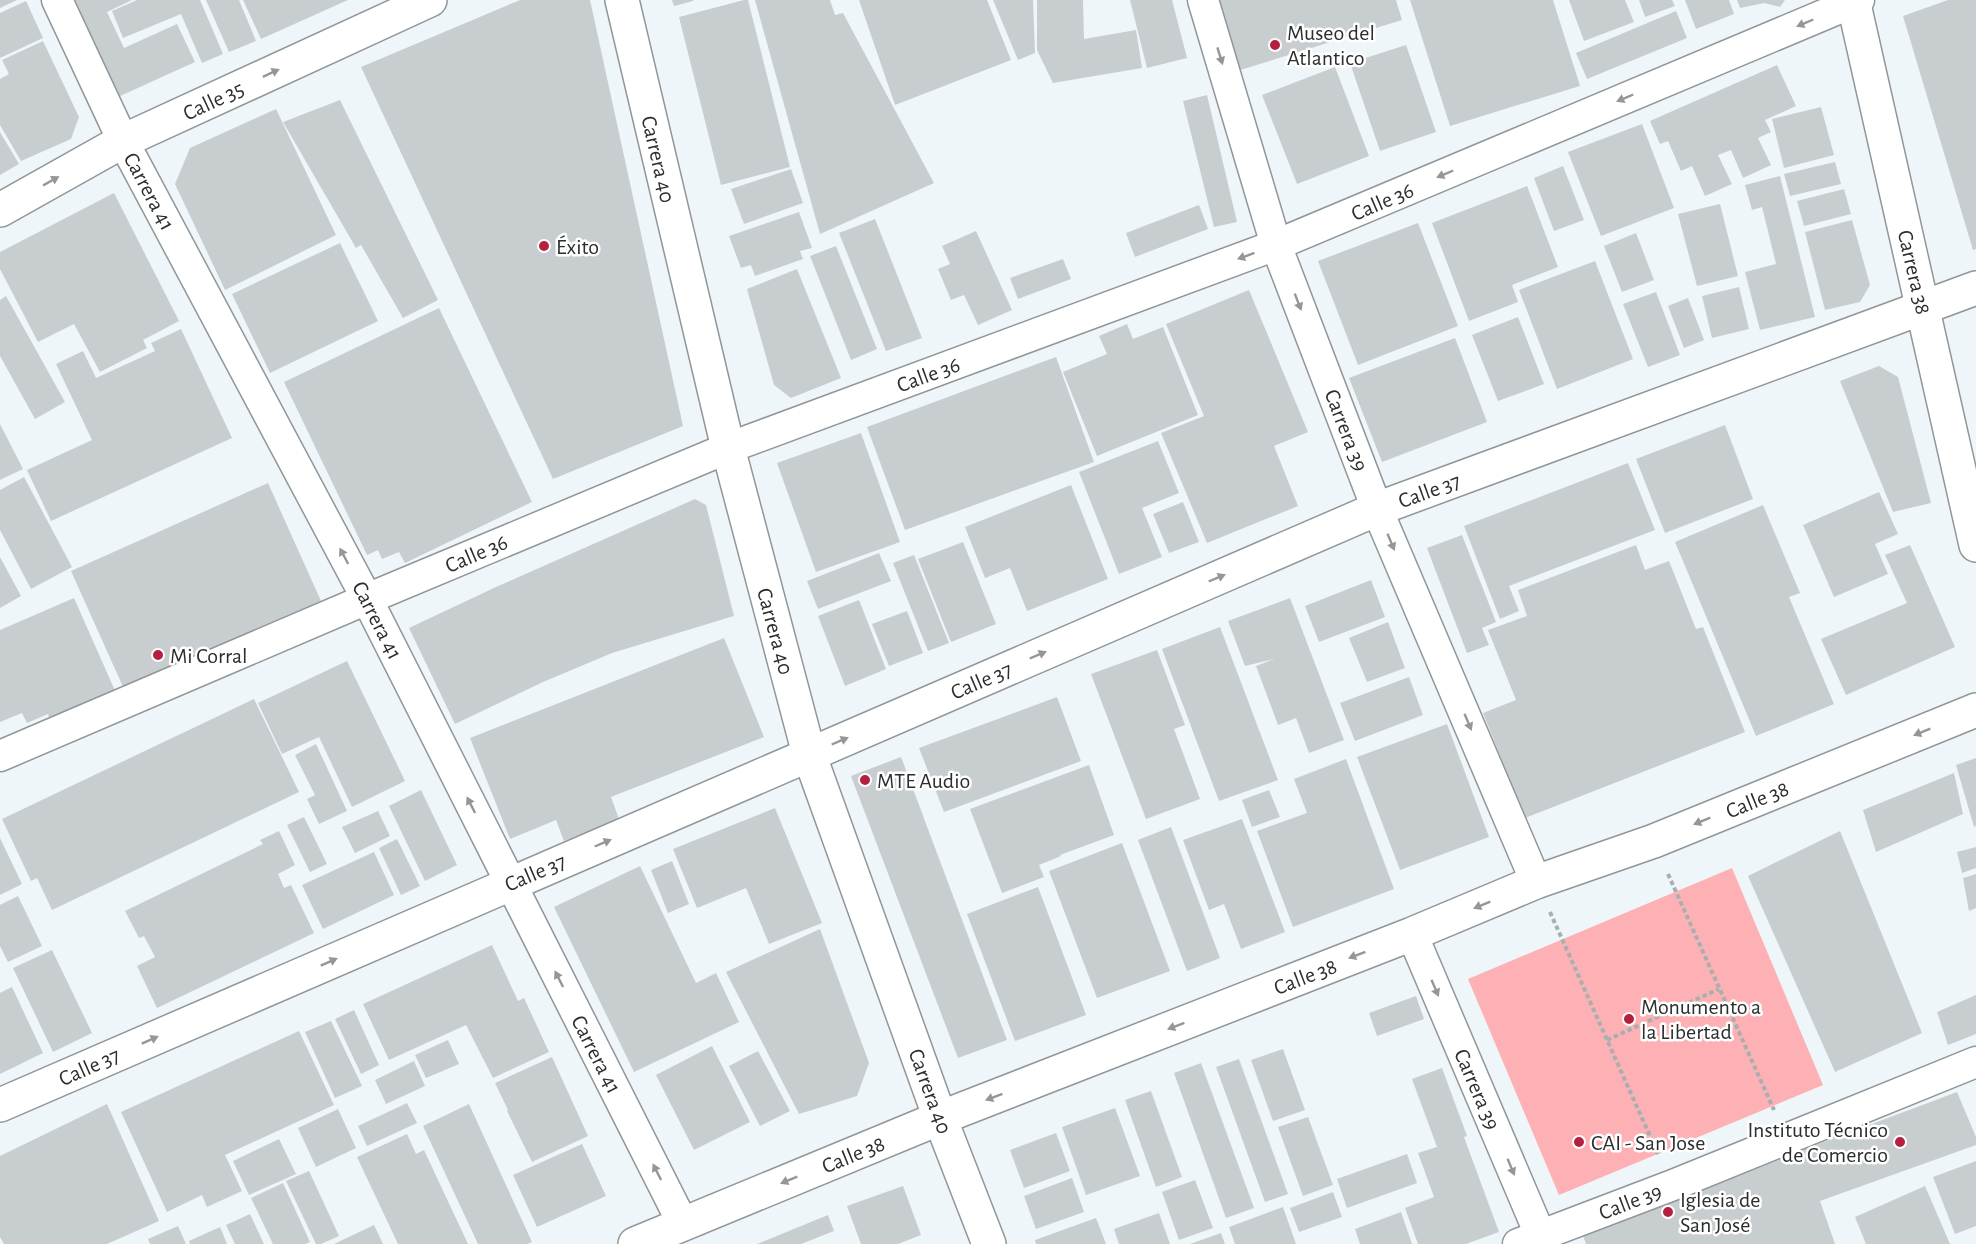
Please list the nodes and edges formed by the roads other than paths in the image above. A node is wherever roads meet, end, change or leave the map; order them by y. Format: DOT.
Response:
graph roads {
  1 [pos="57,0"];
  2 [pos="430,0"];
  3 [pos="622,0"];
  4 [pos="1203,0"];
  5 [pos="1855,1"];
  6 [pos="123,141"];
  7 [pos="0,210"];
  8 [pos="1276,245"];
  9 [pos="1976,288"];
  10 [pos="1923,306"];
  11 [pos="728,448"];
  12 [pos="1377,509"];
  13 [pos="1976,545"];
  14 [pos="367,599"];
  15 [pos="1976,710"];
  16 [pos="809,754"];
  17 [pos="0,756"];
  18 [pos="1536,882"];
  19 [pos="510,883"];
  20 [pos="1412,934"];
  21 [pos="1976,1062"];
  22 [pos="0,1105"];
  23 [pos="940,1118"];
  24 [pos="688,1234"];
  25 [pos="1534,1241"];
  26 [pos="635,1244"];
  27 [pos="989,1244"];
  1 -- 6 [label="street, Carrera 41"];
  6 -- 2 [label="street, Calle 35, one-way"];
  3 -- 11 [label="street, Carrera 40"];
  4 -- 8 [label="street, Carrera 39, one-way"];
  5 -- 8 [label="street, Calle 36, one-way"];
  5 -- 10 [label="street, Carrera 38"];
  7 -- 6 [label="street, Calle 35, one-way"];
  14 -- 6 [label="street, Carrera 41, one-way"];
  8 -- 11 [label="street, Calle 36, one-way"];
  8 -- 12 [label="street, Carrera 39, one-way"];
  9 -- 10 [label="street, Calle 37"];
  10 -- 12 [label="street, Calle 37"];
  10 -- 13 [label="street, Carrera 38"];
  11 -- 14 [label="street, Calle 36"];
  11 -- 16 [label="street, Carrera 40"];
  16 -- 12 [label="street, Calle 37, one-way"];
  12 -- 18 [label="street, Carrera 39, one-way"];
  14 -- 17 [label="street, Calle 36"];
  19 -- 14 [label="street, Carrera 41, one-way"];
  15 -- 18 [label="street, Calle 38, one-way"];
  19 -- 16 [label="street, Calle 37, one-way"];
  16 -- 23 [label="street, Carrera 40"];
  18 -- 20 [label="street, Calle 38, one-way"];
  22 -- 19 [label="street, Calle 37, one-way"];
  24 -- 19 [label="street, Carrera 41, one-way"];
  20 -- 23 [label="street, Calle 38, one-way"];
  20 -- 25 [label="street, Carrera 39, one-way"];
  21 -- 25 [label="street, Calle 39"];
  23 -- 24 [label="street, Calle 38, one-way"];
  23 -- 27 [label="street, Carrera 40"];
  24 -- 26 [label="street, Calle 38"];
}
